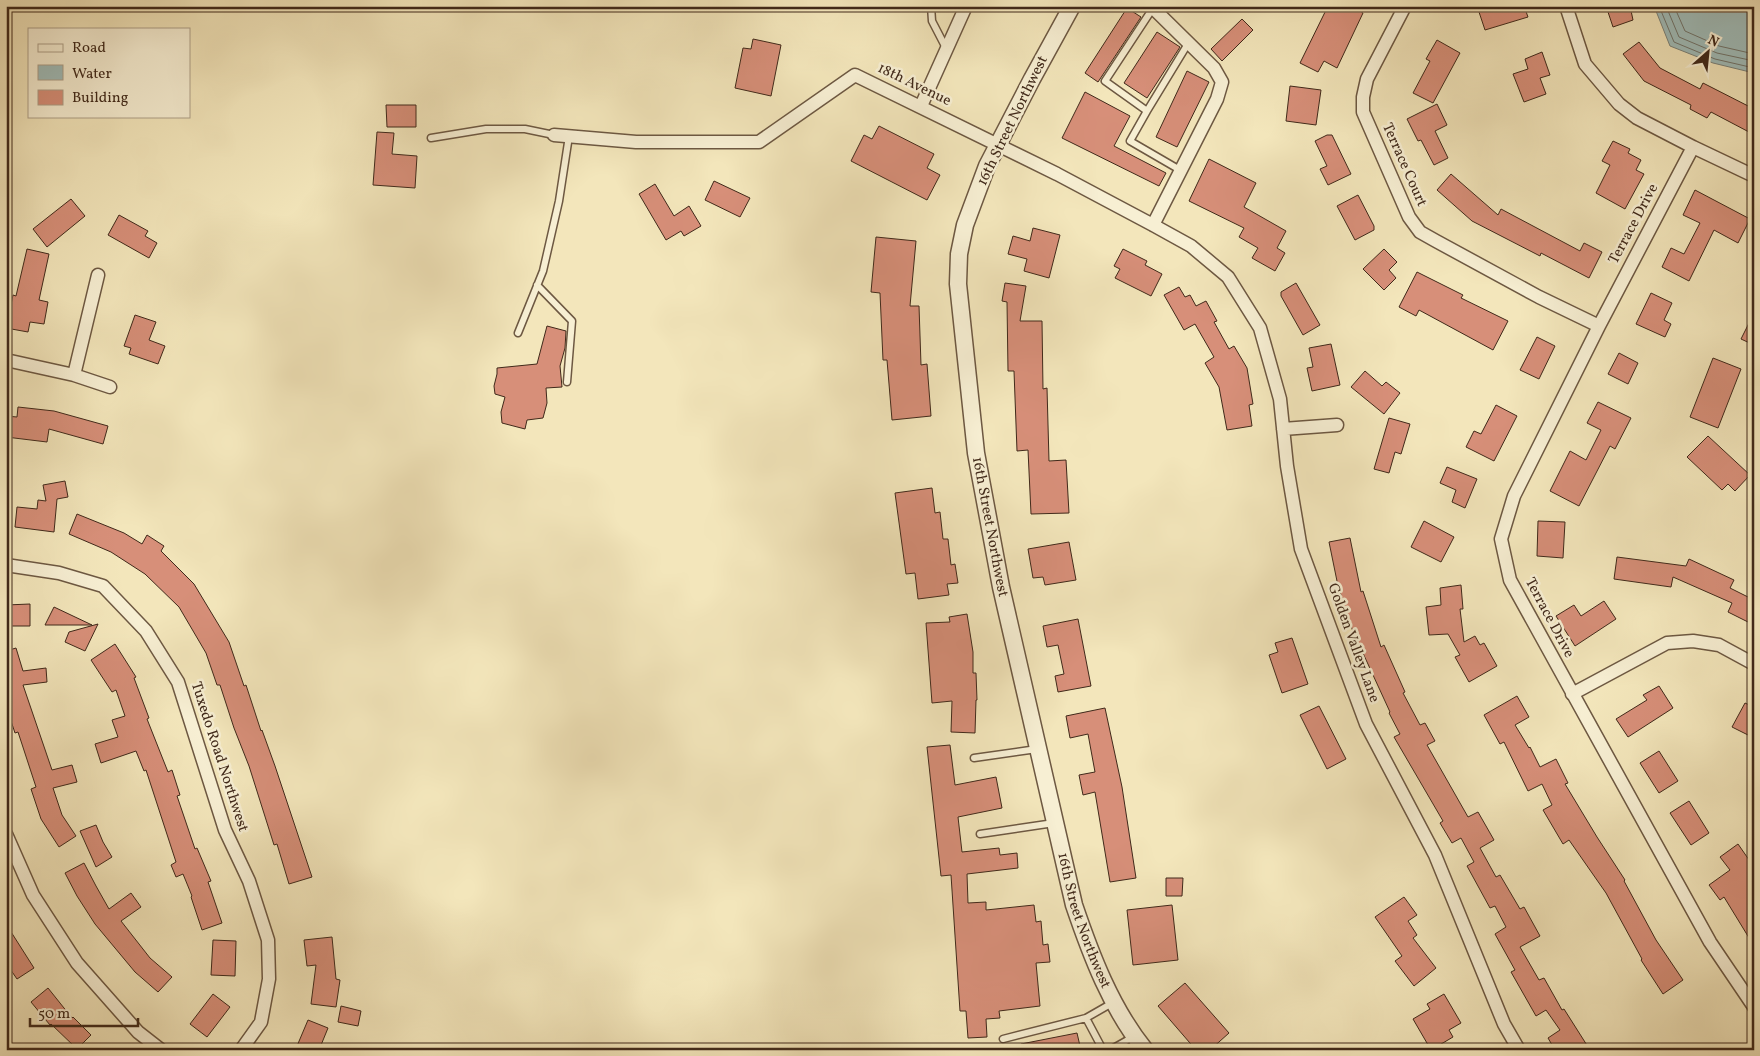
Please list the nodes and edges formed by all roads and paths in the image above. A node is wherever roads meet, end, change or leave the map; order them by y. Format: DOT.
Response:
graph roads {
  1 [pos="931,6"];
  2 [pos="966,6"];
  3 [pos="1072,6"];
  4 [pos="1405,6"];
  5 [pos="1566,6"];
  6 [pos="1152,7"];
  7 [pos="1189,42"];
  8 [pos="946,49"];
  9 [pos="921,106"];
  10 [pos="1146,110"];
  11 [pos="554,135"];
  12 [pos="569,136"];
  13 [pos="430,138"];
  14 [pos="998,144"];
  15 [pos="1693,147"];
  16 [pos="1180,170"];
  17 [pos="1754,176"];
  18 [pos="1153,225"];
  19 [pos="1191,246"];
  20 [pos="98,275"];
  21 [pos="537,285"];
  22 [pos="1599,326"];
  23 [pos="518,333"];
  24 [pos="6,360"];
  25 [pos="74,375"];
  26 [pos="568,382"];
  27 [pos="110,388"];
  28 [pos="1337,425"];
  29 [pos="1283,429"];
  30 [pos="6,565"];
  31 [pos="1754,664"];
  32 [pos="1572,694"];
  33 [pos="1038,749"];
  34 [pos="974,758"];
  35 [pos="1055,822"];
  36 [pos="6,834"];
  37 [pos="980,834"];
  38 [pos="1114,1001"];
  39 [pos="1754,1007"];
  40 [pos="1086,1018"];
  41 [pos="1134,1036"];
  42 [pos="1003,1039"];
  43 [pos="161,1050"];
  44 [pos="241,1050"];
  45 [pos="1104,1050"];
  46 [pos="1110,1050"];
  47 [pos="1145,1050"];
  48 [pos="1519,1050"];
  1 -- 8 [label="lane"];
  2 -- 8 [label="street"];
  3 -- 14 [label="street, 16th Street Northwest"];
  4 -- 22 [label="street, Terrace Court"];
  5 -- 15 [label="street"];
  6 -- 7 [label="street"];
  6 -- 10 [label="lane"];
  7 -- 10 [label="lane"];
  7 -- 16 [label="street"];
  8 -- 9 [label="street"];
  9 -- 12 [label="street, 18th Avenue"];
  9 -- 14 [label="street, 18th Avenue"];
  10 -- 16 [label="lane"];
  11 -- 12 [label="street, 18th Avenue"];
  11 -- 13 [label="lane"];
  12 -- 21 [label="lane"];
  14 -- 18 [label="street, 18th Avenue"];
  14 -- 33 [label="street, 16th Street Northwest"];
  15 -- 17 [label="street"];
  15 -- 22 [label="street, Terrace Drive"];
  16 -- 18 [label="street"];
  18 -- 19 [label="street, 18th Avenue"];
  19 -- 29 [label="street, Golden Valley Lane"];
  20 -- 25 [label="street"];
  21 -- 23 [label="lane"];
  21 -- 26 [label="lane"];
  22 -- 32 [label="street, Terrace Drive"];
  24 -- 25 [label="street"];
  25 -- 27 [label="street"];
  28 -- 29 [label="street"];
  29 -- 48 [label="street, Golden Valley Lane"];
  30 -- 44 [label="street, Tuxedo Road Northwest"];
  31 -- 32 [label="street"];
  32 -- 39 [label="street, Terrace Drive"];
  33 -- 34 [label="lane"];
  33 -- 35 [label="street, 16th Street Northwest"];
  35 -- 37 [label="lane"];
  35 -- 38 [label="street, 16th Street Northwest"];
  36 -- 43 [label="street"];
  38 -- 40 [label="lane"];
  38 -- 41 [label="street, 16th Street Northwest"];
  40 -- 42 [label="lane"];
  40 -- 45 [label="lane"];
  41 -- 46 [label="lane"];
  41 -- 47 [label="street, 16th Street Northwest"];
}
